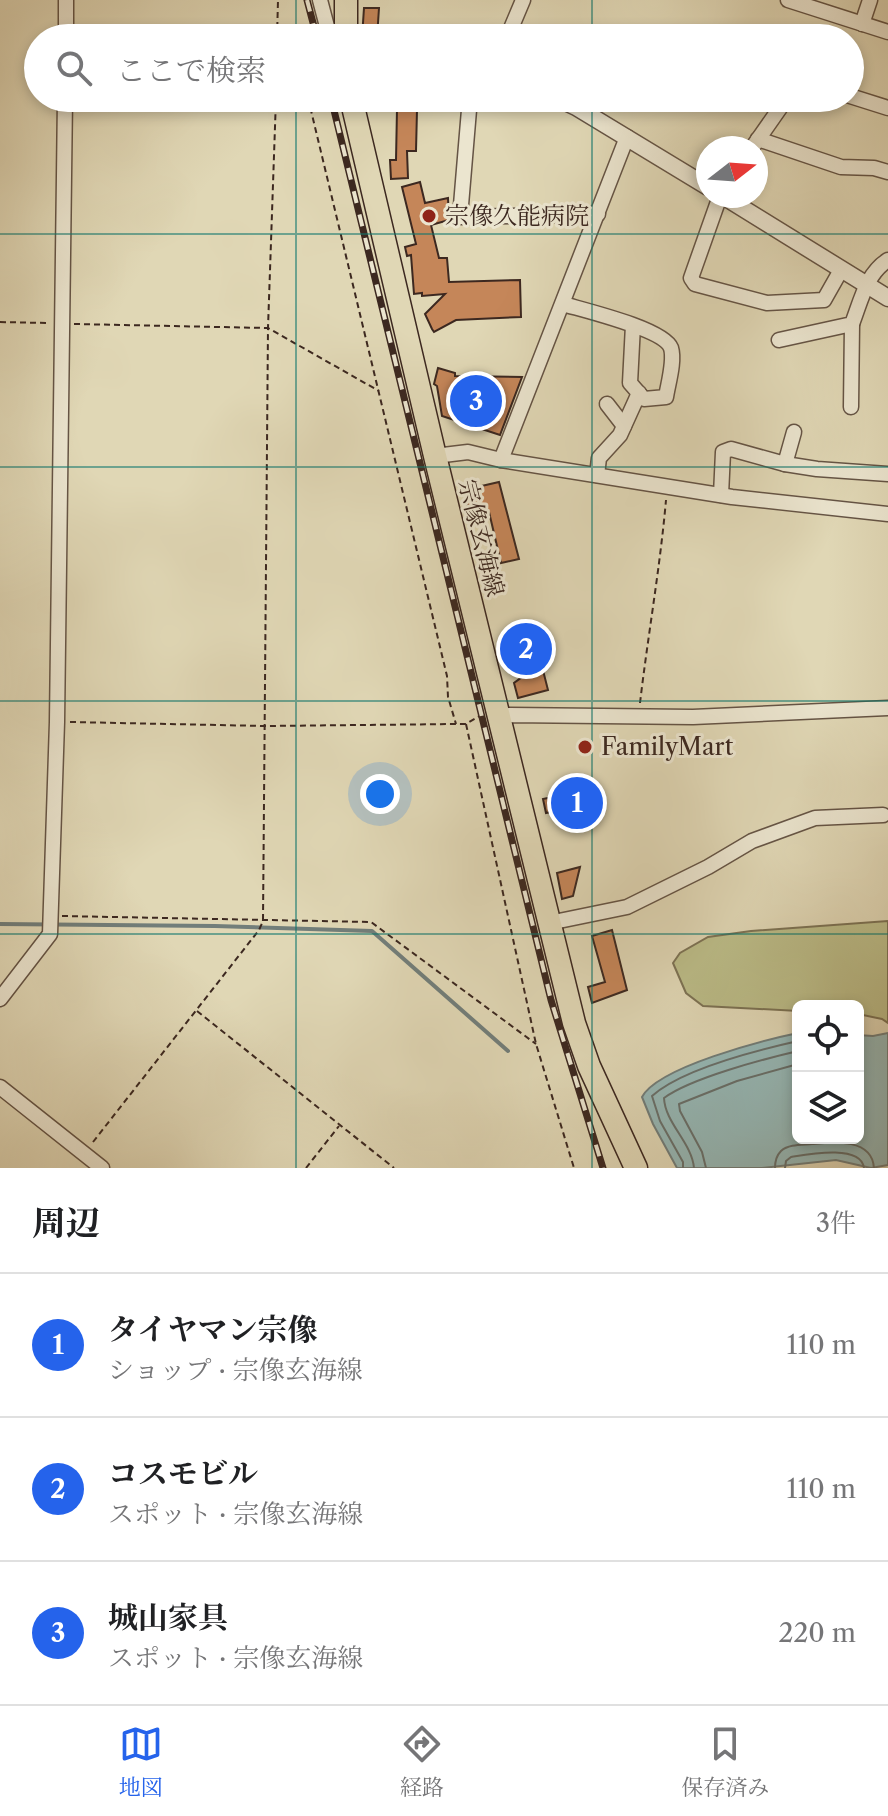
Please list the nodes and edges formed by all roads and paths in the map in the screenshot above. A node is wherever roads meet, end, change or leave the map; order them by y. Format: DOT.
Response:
graph roads {
  1 [pos="66,0"];
  2 [pos="278,0"];
  3 [pos="320,0"];
  4 [pos="346,0"];
  5 [pos="523,0"];
  6 [pos="788,0"];
  7 [pos="870,0"];
  8 [pos="66,24"];
  9 [pos="277,24"];
  10 [pos="326,24"];
  11 [pos="346,24"];
  12 [pos="513,24"];
  13 [pos="862,24"];
  14 [pos="864,25"];
  15 [pos="888,32"];
  16 [pos="864,100"];
  17 [pos="888,108"];
  18 [pos="65,112"];
  19 [pos="276,112"];
  20 [pos="311,112"];
  21 [pos="354,112"];
  22 [pos="469,112"];
  23 [pos="582,112"];
  24 [pos="777,112"];
  25 [pos="760,136"];
  26 [pos="627,137"];
  27 [pos="768,147"];
  28 [pos="888,172"];
  29 [pos="696,180"];
  30 [pos="717,208"];
  31 [pos="740,208"];
  32 [pos="598,214"];
  33 [pos="888,260"];
  34 [pos="841,270"];
  35 [pos="867,284"];
  36 [pos="888,298"];
  37 [pos="563,304"];
  38 [pos="0,322"];
  39 [pos="62,324"];
  40 [pos="852,324"];
  41 [pos="633,325"];
  42 [pos="268,328"];
  43 [pos="779,340"];
  44 [pos="380,391"];
  45 [pos="639,393"];
  46 [pos="607,404"];
  47 [pos="851,407"];
  48 [pos="624,426"];
  49 [pos="794,432"];
  50 [pos="435,456"];
  51 [pos="501,460"];
  52 [pos="785,464"];
  53 [pos="888,474"];
  54 [pos="597,475"];
  55 [pos="667,486"];
  56 [pos="721,495"];
  57 [pos="888,514"];
  58 [pos="888,708"];
  59 [pos="497,712"];
  60 [pos="639,717"];
  61 [pos="57,722"];
  62 [pos="456,724"];
  63 [pos="466,724"];
  64 [pos="266,726"];
  65 [pos="883,815"];
  66 [pos="51,916"];
  67 [pos="263,921"];
  68 [pos="549,923"];
  69 [pos="0,999"];
  70 [pos="196,1010"];
  71 [pos="536,1044"];
  72 [pos="0,1087"];
  73 [pos="339,1126"];
  74 [pos="84,1154"];
  75 [pos="102,1168"];
  76 [pos="306,1168"];
  77 [pos="394,1168"];
  78 [pos="574,1168"];
  79 [pos="636,1168"];
  1 -- 8 [label="street"];
  2 -- 9 [label="path"];
  3 -- 10 [label="street"];
  4 -- 11 [label="main road"];
  5 -- 12 [label="street"];
  6 -- 13 [label="street"];
  7 -- 13 [label="street"];
  14 -- 15 [label="street"];
  16 -- 17 [label="street"];
  18 -- 39 [label="street"];
  19 -- 42 [label="path"];
  20 -- 44 [label="path"];
  21 -- 50 [label="main road, 宗像玄海線"];
  22 -- 32 [label="street"];
  23 -- 26 [label="street"];
  24 -- 25 [label="street"];
  26 -- 29 [label="street"];
  26 -- 32 [label="street"];
  27 -- 28 [label="street"];
  30 -- 34 [label="street"];
  31 -- 34 [label="street"];
  32 -- 37 [label="street"];
  33 -- 35 [label="street"];
  34 -- 35 [label="street"];
  35 -- 36 [label="street"];
  35 -- 40 [label="street"];
  37 -- 41 [label="street"];
  37 -- 51 [label="street"];
  38 -- 39 [label="path"];
  39 -- 42 [label="path"];
  39 -- 61 [label="street"];
  40 -- 43 [label="street"];
  40 -- 47 [label="street"];
  41 -- 45 [label="street"];
  41 -- 45 [label="street"];
  42 -- 44 [label="path"];
  42 -- 64 [label="path"];
  44 -- 62 [label="path"];
  45 -- 48 [label="street"];
  46 -- 48 [label="street"];
  48 -- 54 [label="street"];
  49 -- 52 [label="street"];
  50 -- 51 [label="street"];
  50 -- 59 [label="main road, 宗像玄海線"];
  51 -- 54 [label="street"];
  52 -- 53 [label="street"];
  52 -- 56 [label="street"];
  54 -- 55 [label="street"];
  55 -- 56 [label="street"];
  55 -- 60 [label="path"];
  56 -- 57 [label="street"];
  58 -- 60 [label="street"];
  59 -- 60 [label="street"];
  59 -- 63 [label="path"];
  59 -- 68 [label="main road, 宗像玄海線"];
  61 -- 64 [label="path"];
  61 -- 66 [label="street"];
  62 -- 63 [label="path"];
  62 -- 64 [label="path"];
  63 -- 71 [label="path"];
  64 -- 67 [label="path"];
  65 -- 68 [label="street"];
  66 -- 67 [label="path"];
  66 -- 69 [label="street"];
  67 -- 70 [label="path"];
  67 -- 71 [label="path"];
  68 -- 79 [label="main road, 宗像玄海線"];
  70 -- 73 [label="path"];
  70 -- 74 [label="path"];
  71 -- 78 [label="path"];
  72 -- 74 [label="street"];
  73 -- 76 [label="path"];
  73 -- 77 [label="path"];
  74 -- 75 [label="street"];
}
